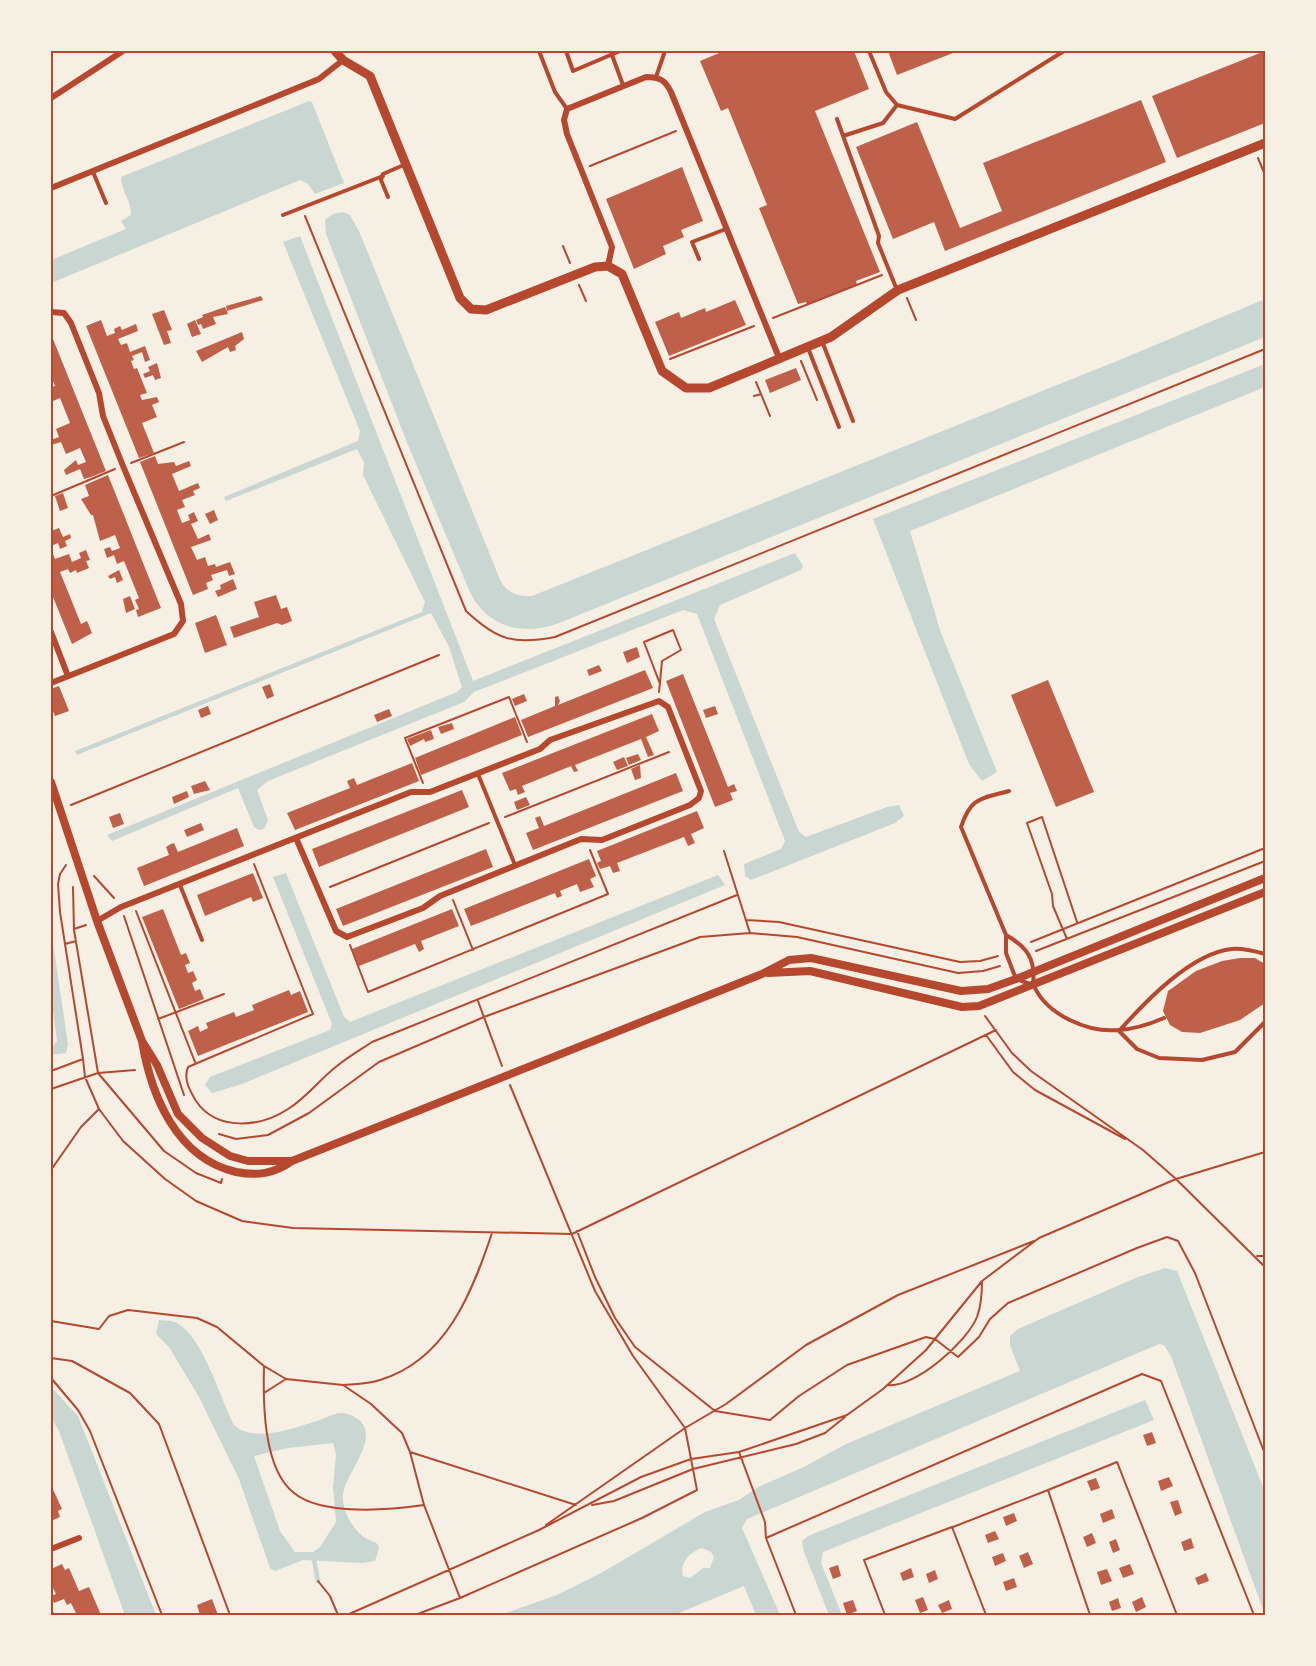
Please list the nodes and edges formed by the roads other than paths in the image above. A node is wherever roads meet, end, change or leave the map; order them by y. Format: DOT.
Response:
graph roads {
  1 [pos="123,51"];
  2 [pos="335,51"];
  3 [pos="539,51"];
  4 [pos="566,51"];
  5 [pos="620,51"];
  6 [pos="665,51"];
  7 [pos="869,51"];
  8 [pos="1064,51"];
  9 [pos="612,55"];
  10 [pos="343,60"];
  11 [pos="656,77"];
  12 [pos="623,85"];
  13 [pos="51,98"];
  14 [pos="897,105"];
  15 [pos="567,109"];
  16 [pos="837,119"];
  17 [pos="843,136"];
  18 [pos="1265,143"];
  19 [pos="407,164"];
  20 [pos="93,171"];
  21 [pos="382,176"];
  22 [pos="51,188"];
  23 [pos="388,197"];
  24 [pos="106,203"];
  25 [pos="283,215"];
  26 [pos="726,229"];
  27 [pos="699,259"];
  28 [pos="608,266"];
  29 [pos="898,290"];
  30 [pos="51,312"];
  31 [pos="822,341"];
  32 [pos="808,348"];
  33 [pos="780,360"];
  34 [pos="853,422"];
  35 [pos="839,427"];
  36 [pos="51,632"];
  37 [pos="68,676"];
  38 [pos="51,683"];
  39 [pos="478,774"];
  40 [pos="51,782"];
  41 [pos="1009,791"];
  42 [pos="296,838"];
  43 [pos="515,866"];
  44 [pos="1265,878"];
  45 [pos="180,885"];
  46 [pos="1265,892"];
  47 [pos="97,921"];
  48 [pos="1006,934"];
  49 [pos="202,940"];
  50 [pos="1265,954"];
  51 [pos="1035,971"];
  52 [pos="762,974"];
  53 [pos="1016,979"];
  54 [pos="1033,986"];
  55 [pos="1164,1018"];
  56 [pos="1265,1022"];
  57 [pos="1119,1030"];
  58 [pos="142,1041"];
  59 [pos="292,1161"];
  60 [pos="79,1538"];
  61 [pos="51,1549"];
  1 -- 13 [label="street"];
  2 -- 10 [label="main road"];
  3 -- 15 [label="lane"];
  4 -- 9 [label="lane"];
  5 -- 9 [label="lane"];
  6 -- 11 [label="lane"];
  7 -- 14 [label="lane"];
  8 -- 14 [label="lane"];
  9 -- 12 [label="lane"];
  10 -- 19 [label="main road"];
  10 -- 20 [label="street"];
  11 -- 12 [label="street"];
  11 -- 26 [label="street"];
  12 -- 15 [label="street"];
  14 -- 17 [label="lane"];
  15 -- 28 [label="street"];
  16 -- 17 [label="lane"];
  17 -- 29 [label="lane"];
  18 -- 29 [label="main road"];
  19 -- 21 [label="lane"];
  19 -- 28 [label="main road"];
  20 -- 22 [label="street"];
  20 -- 24 [label="lane"];
  21 -- 23 [label="lane"];
  21 -- 25 [label="lane"];
  26 -- 27 [label="lane"];
  26 -- 33 [label="street"];
  28 -- 33 [label="main road"];
  29 -- 31 [label="main road"];
  30 -- 37 [label="street"];
  31 -- 32 [label="main road"];
  31 -- 34 [label="lane"];
  32 -- 33 [label="main road"];
  32 -- 35 [label="lane"];
  36 -- 37 [label="street"];
  37 -- 38 [label="street"];
  39 -- 42 [label="street"];
  39 -- 43 [label="lane"];
  39 -- 43 [label="street"];
  40 -- 47 [label="street"];
  41 -- 48 [label="lane"];
  42 -- 43 [label="street"];
  42 -- 45 [label="street"];
  44 -- 51 [label="street"];
  45 -- 47 [label="street"];
  45 -- 49 [label="lane"];
  46 -- 54 [label="street"];
  47 -- 58 [label="street"];
  48 -- 51 [label="lane"];
  48 -- 53 [label="lane"];
  50 -- 57 [label="lane"];
  51 -- 53 [label="street"];
  51 -- 54 [label="lane"];
  52 -- 53 [label="street"];
  52 -- 54 [label="street"];
  52 -- 59 [label="street"];
  53 -- 54 [label="lane"];
  54 -- 57 [label="lane"];
  55 -- 57 [label="lane"];
  56 -- 57 [label="lane"];
  58 -- 59 [label="street"];
  58 -- 59 [label="street"];
  60 -- 61 [label="street"];
}
